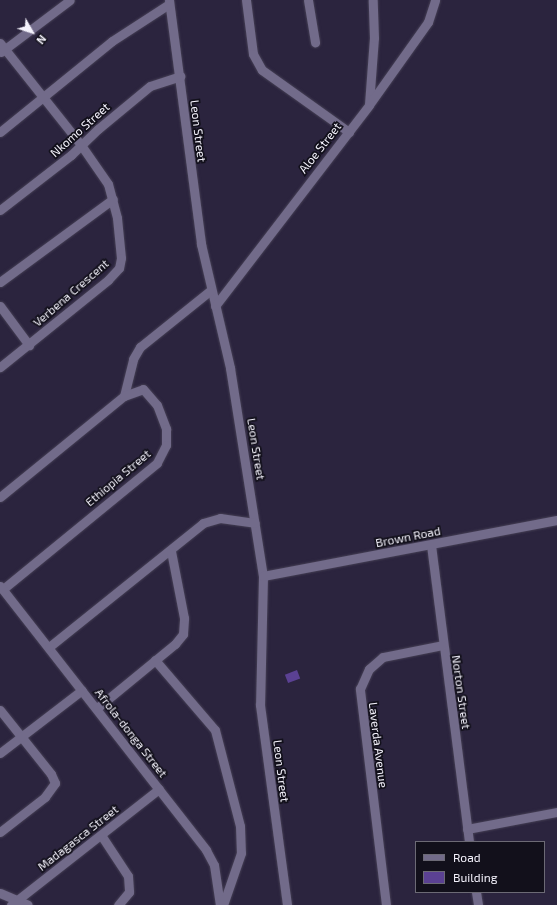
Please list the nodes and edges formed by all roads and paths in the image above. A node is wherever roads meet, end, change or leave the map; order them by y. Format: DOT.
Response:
graph roads {
  1 [pos="70,0"];
  2 [pos="246,0"];
  3 [pos="308,0"];
  4 [pos="372,0"];
  5 [pos="435,0"];
  6 [pos="169,2"];
  7 [pos="315,42"];
  8 [pos="2,48"];
  9 [pos="180,76"];
  10 [pos="43,99"];
  11 [pos="369,105"];
  12 [pos="0,132"];
  13 [pos="349,132"];
  14 [pos="81,145"];
  15 [pos="113,199"];
  16 [pos="0,210"];
  17 [pos="0,282"];
  18 [pos="211,290"];
  19 [pos="0,306"];
  20 [pos="215,306"];
  21 [pos="29,345"];
  22 [pos="0,367"];
  23 [pos="124,396"];
  24 [pos="0,497"];
  25 [pos="557,520"];
  26 [pos="255,523"];
  27 [pos="431,545"];
  28 [pos="171,551"];
  29 [pos="263,576"];
  30 [pos="2,587"];
  31 [pos="443,645"];
  32 [pos="49,647"];
  33 [pos="155,660"];
  34 [pos="82,690"];
  35 [pos="97,708"];
  36 [pos="0,710"];
  37 [pos="21,736"];
  38 [pos="0,753"];
  39 [pos="159,789"];
  40 [pos="557,812"];
  41 [pos="468,829"];
  42 [pos="0,832"];
  43 [pos="101,835"];
  44 [pos="469,841"];
  45 [pos="0,893"];
  46 [pos="476,893"];
  47 [pos="14,902"];
  48 [pos="28,905"];
  49 [pos="118,905"];
  50 [pos="222,905"];
  51 [pos="287,905"];
  52 [pos="386,905"];
  53 [pos="478,905"];
  1 -- 8 [label="street"];
  2 -- 13 [label="street"];
  3 -- 7 [label="street"];
  4 -- 11 [label="street"];
  5 -- 11 [label="street, Aloe Street"];
  6 -- 9 [label="street, Leon Street"];
  6 -- 10 [label="street"];
  8 -- 10 [label="street, Verbena Crescent"];
  9 -- 14 [label="street, Nkomo Street"];
  9 -- 18 [label="street, Leon Street"];
  10 -- 12 [label="street"];
  10 -- 14 [label="street, Verbena Crescent"];
  11 -- 13 [label="street, Aloe Street"];
  13 -- 20 [label="street, Aloe Street"];
  14 -- 15 [label="street, Verbena Crescent"];
  14 -- 16 [label="street, Nkomo Street"];
  15 -- 17 [label="street"];
  15 -- 21 [label="street, Verbena Crescent"];
  18 -- 20 [label="street, Leon Street"];
  18 -- 23 [label="street"];
  19 -- 21 [label="street"];
  20 -- 26 [label="street, Leon Street"];
  21 -- 22 [label="street, Verbena Crescent"];
  23 -- 24 [label="street, Ethiopia Street"];
  23 -- 30 [label="street, Ethiopia Street"];
  25 -- 27 [label="street, Brown Road"];
  26 -- 28 [label="street"];
  26 -- 29 [label="street, Leon Street"];
  27 -- 29 [label="street, Brown Road"];
  27 -- 31 [label="street, Norton Street"];
  28 -- 32 [label="street"];
  28 -- 33 [label="street"];
  29 -- 51 [label="street, Leon Street"];
  30 -- 32 [label="street, Afrola-donga Street"];
  31 -- 41 [label="street, Norton Street"];
  31 -- 52 [label="street, Laverda Avenue"];
  32 -- 34 [label="street, Afrola-donga Street"];
  33 -- 35 [label="street"];
  33 -- 50 [label="street"];
  34 -- 35 [label="street, Afrola-donga Street"];
  34 -- 37 [label="street"];
  35 -- 39 [label="street, Afrola-donga Street"];
  36 -- 37 [label="street"];
  37 -- 38 [label="street"];
  37 -- 42 [label="street"];
  39 -- 43 [label="street, Madagasca Street"];
  39 -- 50 [label="street, Afrola-donga Street"];
  40 -- 41 [label="street"];
  41 -- 44 [label="street, Norton Street"];
  43 -- 47 [label="street, Madagasca Street"];
  43 -- 49 [label="street"];
  45 -- 47 [label="street"];
  46 -- 53 [label="street"];
  47 -- 48 [label="street"];
}
